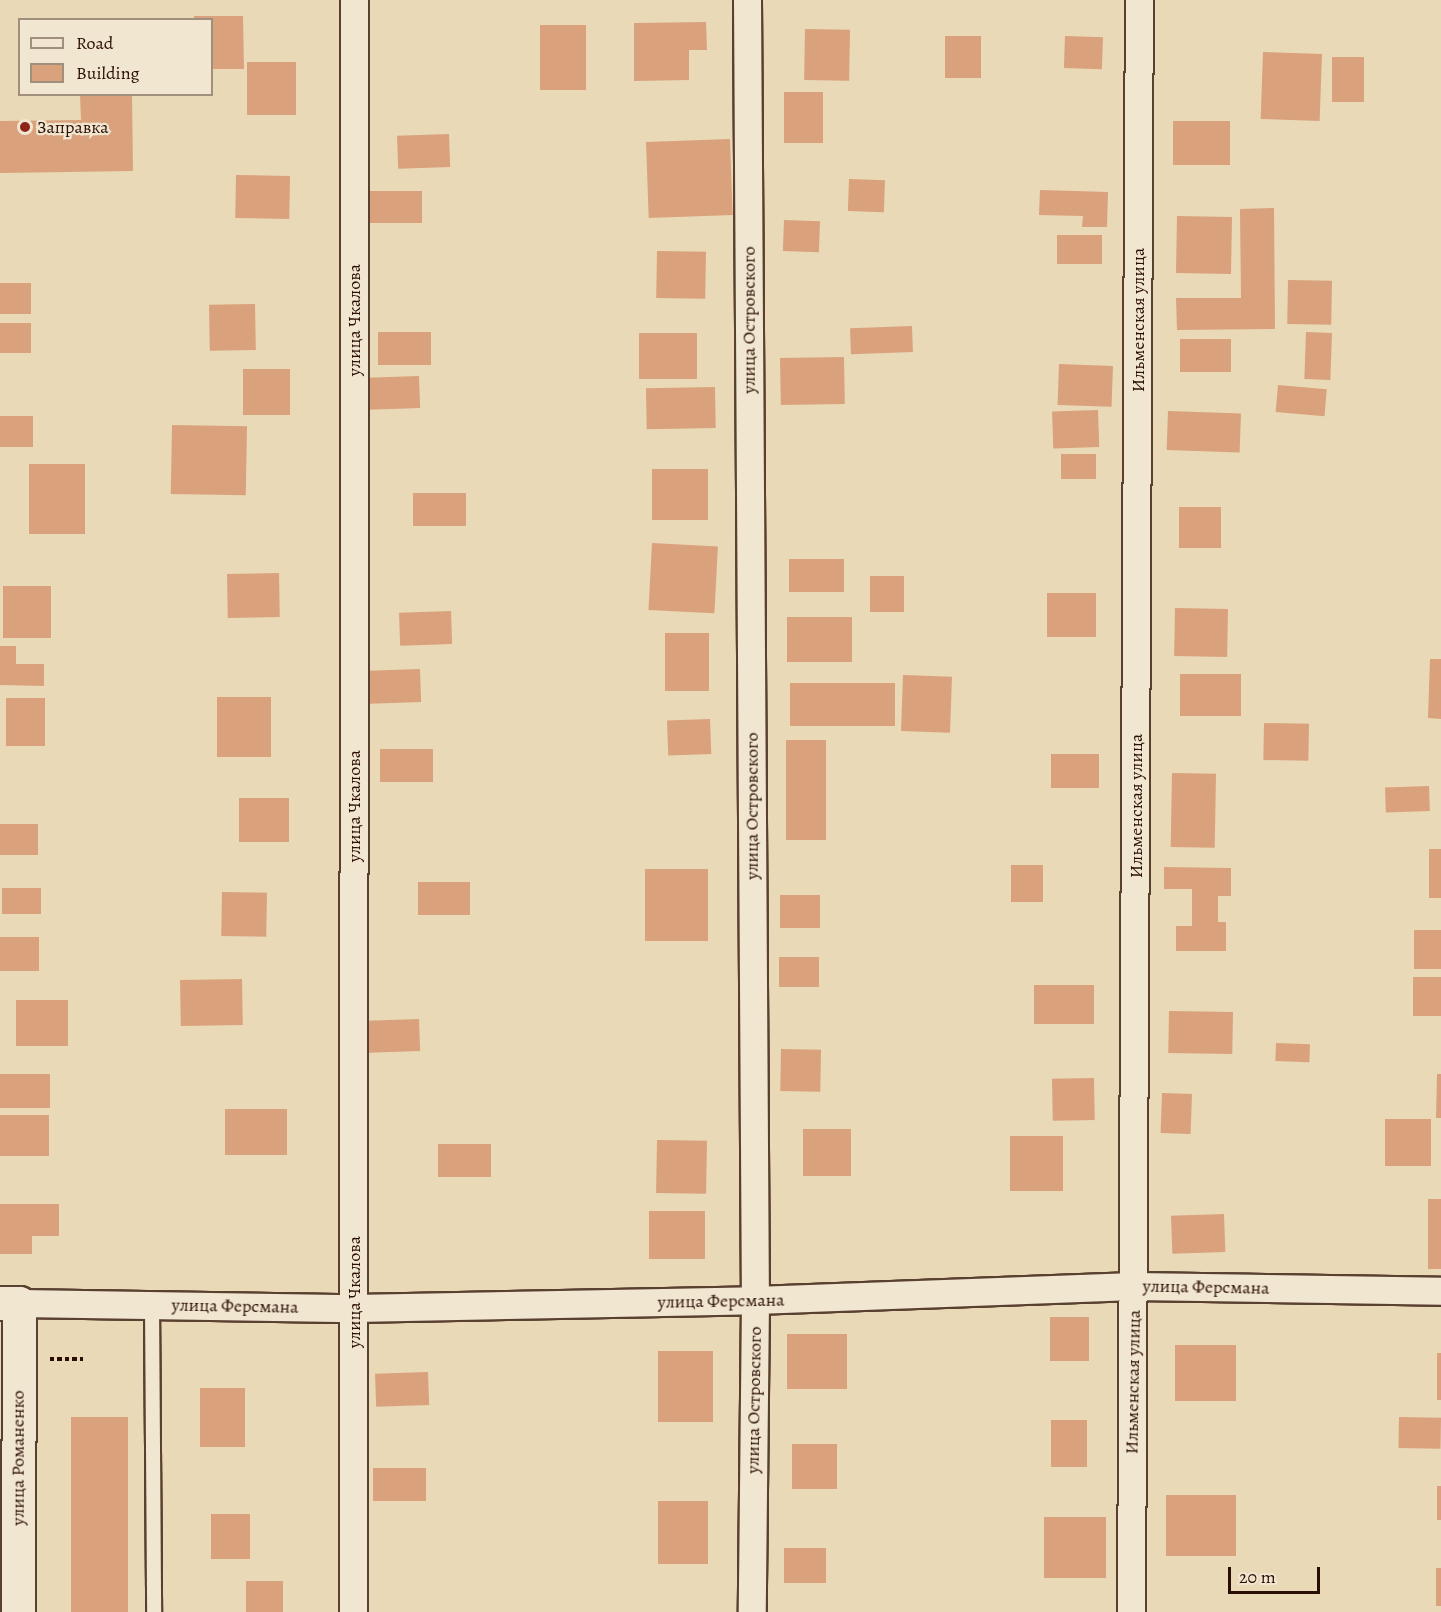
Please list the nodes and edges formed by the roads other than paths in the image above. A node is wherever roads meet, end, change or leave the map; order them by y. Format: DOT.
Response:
graph roads {
  1 [pos="354,0"];
  2 [pos="747,0"];
  3 [pos="1139,0"];
  4 [pos="1134,1286"];
  5 [pos="1441,1292"];
  6 [pos="755,1300"];
  7 [pos="9,1303"];
  8 [pos="152,1304"];
  9 [pos="354,1308"];
  10 [pos="18,1612"];
  11 [pos="154,1612"];
  12 [pos="353,1612"];
  13 [pos="752,1612"];
  14 [pos="1131,1612"];
  1 -- 9 [label="street, улица Чкалова"];
  2 -- 6 [label="street, улица Островского"];
  3 -- 4 [label="street, Ильменская улица"];
  4 -- 5 [label="street, улица Ферсмана"];
  4 -- 6 [label="street, улица Ферсмана"];
  4 -- 14 [label="street, Ильменская улица"];
  6 -- 9 [label="street, улица Ферсмана"];
  6 -- 13 [label="street, улица Островского"];
  7 -- 8 [label="street, улица Ферсмана"];
  7 -- 10 [label="main road, улица Романенко"];
  8 -- 9 [label="street, улица Ферсмана"];
  8 -- 11 [label="lane"];
  9 -- 12 [label="street, улица Чкалова"];
}
